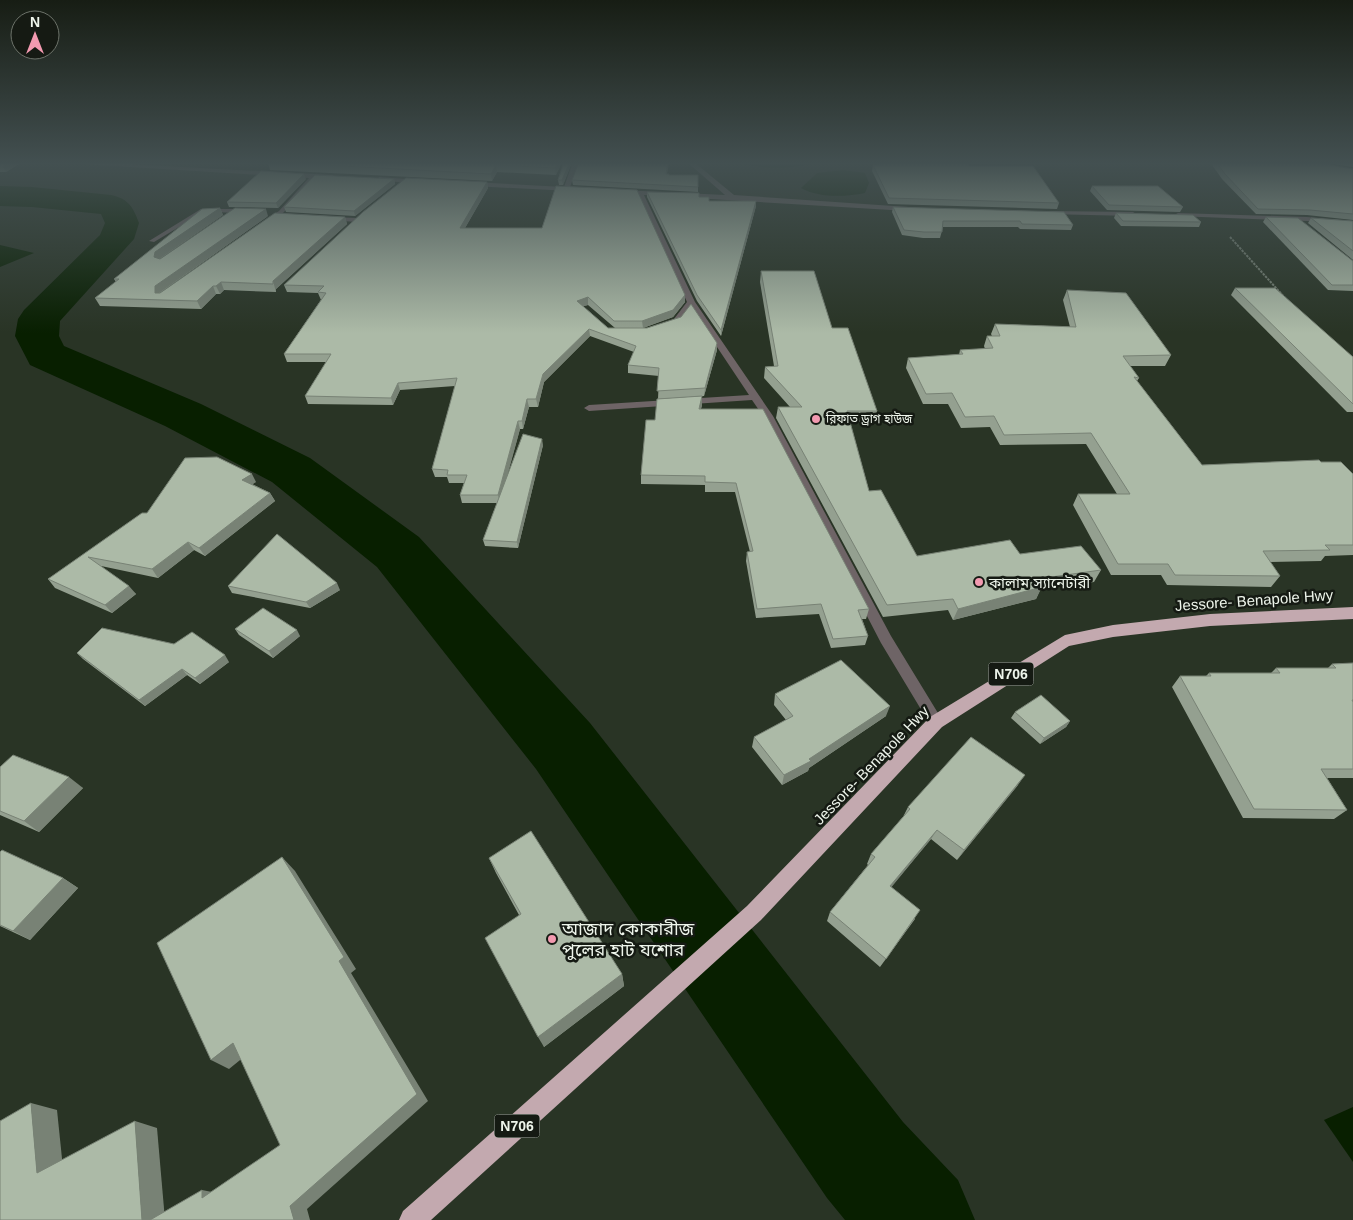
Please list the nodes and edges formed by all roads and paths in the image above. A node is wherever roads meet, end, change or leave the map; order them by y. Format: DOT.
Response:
graph roads {
  1 [pos="188,219"];
  2 [pos="225,219"];
  3 [pos="271,219"];
  4 [pos="358,219"];
  5 [pos="652,219"];
  6 [pos="1213,219"];
  7 [pos="1305,219"];
  8 [pos="222,221"];
  9 [pos="1299,222"];
  10 [pos="1353,223"];
  11 [pos="351,226"];
  12 [pos="259,228"];
  13 [pos="1307,228"];
  14 [pos="152,241"];
  15 [pos="1287,300"];
  16 [pos="691,302"];
  17 [pos="660,327"];
  18 [pos="755,397"];
  19 [pos="589,408"];
  20 [pos="1353,613"];
  21 [pos="936,722"];
  22 [pos="412,1220"];
  1 -- 14 [label="street"];
  2 -- 8 [label="street"];
  3 -- 12 [label="street"];
  4 -- 11 [label="street"];
  5 -- 16 [label="street"];
  6 -- 15 [label="path"];
  7 -- 10 [label="street"];
  9 -- 13 [label="street"];
  16 -- 17 [label="street"];
  16 -- 18 [label="street"];
  18 -- 19 [label="street"];
  18 -- 21 [label="street"];
  20 -- 21 [label="highway, Jessore- Benapole Hwy / N706"];
  21 -- 22 [label="highway, Jessore- Benapole Hwy / N706"];
}
